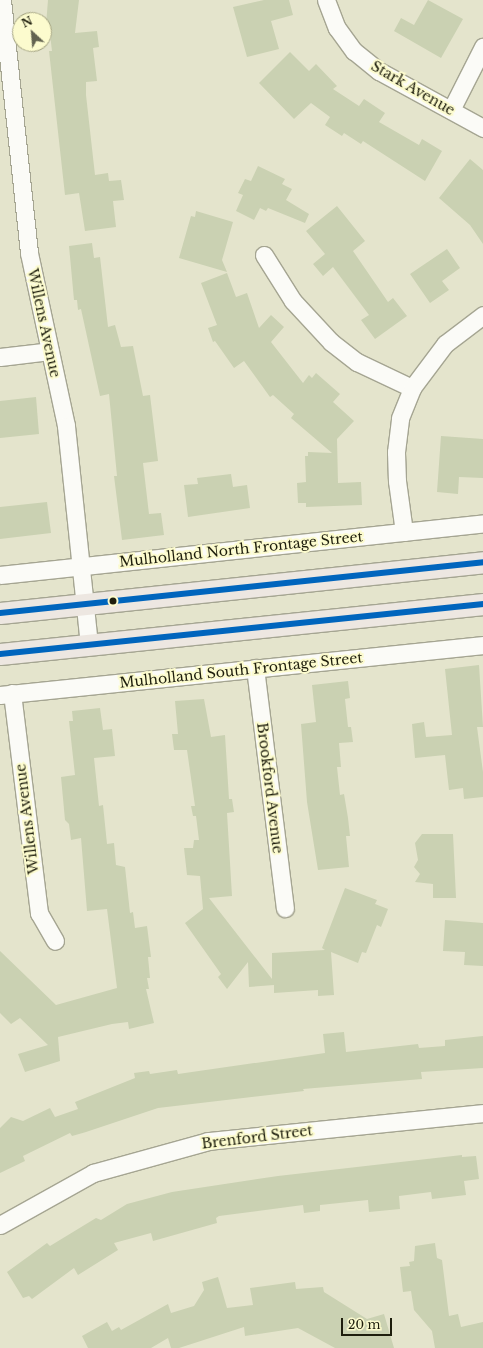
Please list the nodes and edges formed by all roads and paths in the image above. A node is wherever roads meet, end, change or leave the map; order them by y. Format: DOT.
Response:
graph roads {
  1 [pos="2,0"];
  2 [pos="326,0"];
  3 [pos="483,47"];
  4 [pos="3,49"];
  5 [pos="451,110"];
  6 [pos="483,128"];
  7 [pos="264,255"];
  8 [pos="483,315"];
  9 [pos="50,351"];
  10 [pos="0,357"];
  11 [pos="412,388"];
  12 [pos="483,523"];
  13 [pos="404,532"];
  14 [pos="483,562"];
  15 [pos="81,566"];
  16 [pos="0,575"];
  17 [pos="86,604"];
  18 [pos="483,604"];
  19 [pos="0,613"];
  20 [pos="89,645"];
  21 [pos="483,645"];
  22 [pos="0,654"];
  23 [pos="255,668"];
  24 [pos="6,694"];
  25 [pos="286,908"];
  26 [pos="54,941"];
  27 [pos="483,1113"];
  28 [pos="0,1225"];
  1 -- 4 [label="street, Willens Avenue"];
  2 -- 5 [label="street, Stark Avenue"];
  3 -- 5 [label="street"];
  4 -- 9 [label="street, Willens Avenue"];
  5 -- 6 [label="street, Stark Avenue"];
  7 -- 11 [label="street"];
  8 -- 11 [label="street"];
  9 -- 10 [label="street"];
  9 -- 15 [label="street, Willens Avenue"];
  11 -- 13 [label="street"];
  12 -- 13 [label="street, Mulholland North Frontage Street"];
  13 -- 15 [label="street, Mulholland North Frontage Street"];
  14 -- 17 [label="main road"];
  15 -- 16 [label="street, Mulholland North Frontage Street"];
  15 -- 17 [label="street, Willens Avenue"];
  17 -- 19 [label="main road"];
  17 -- 20 [label="street, Willens Avenue"];
  18 -- 20 [label="main road"];
  20 -- 22 [label="main road"];
  21 -- 23 [label="street, Mulholland South Frontage Street"];
  23 -- 24 [label="street, Mulholland South Frontage Street"];
  23 -- 25 [label="street, Brookford Avenue"];
  24 -- 26 [label="street, Willens Avenue"];
  27 -- 28 [label="street, Brenford Street"];
}
